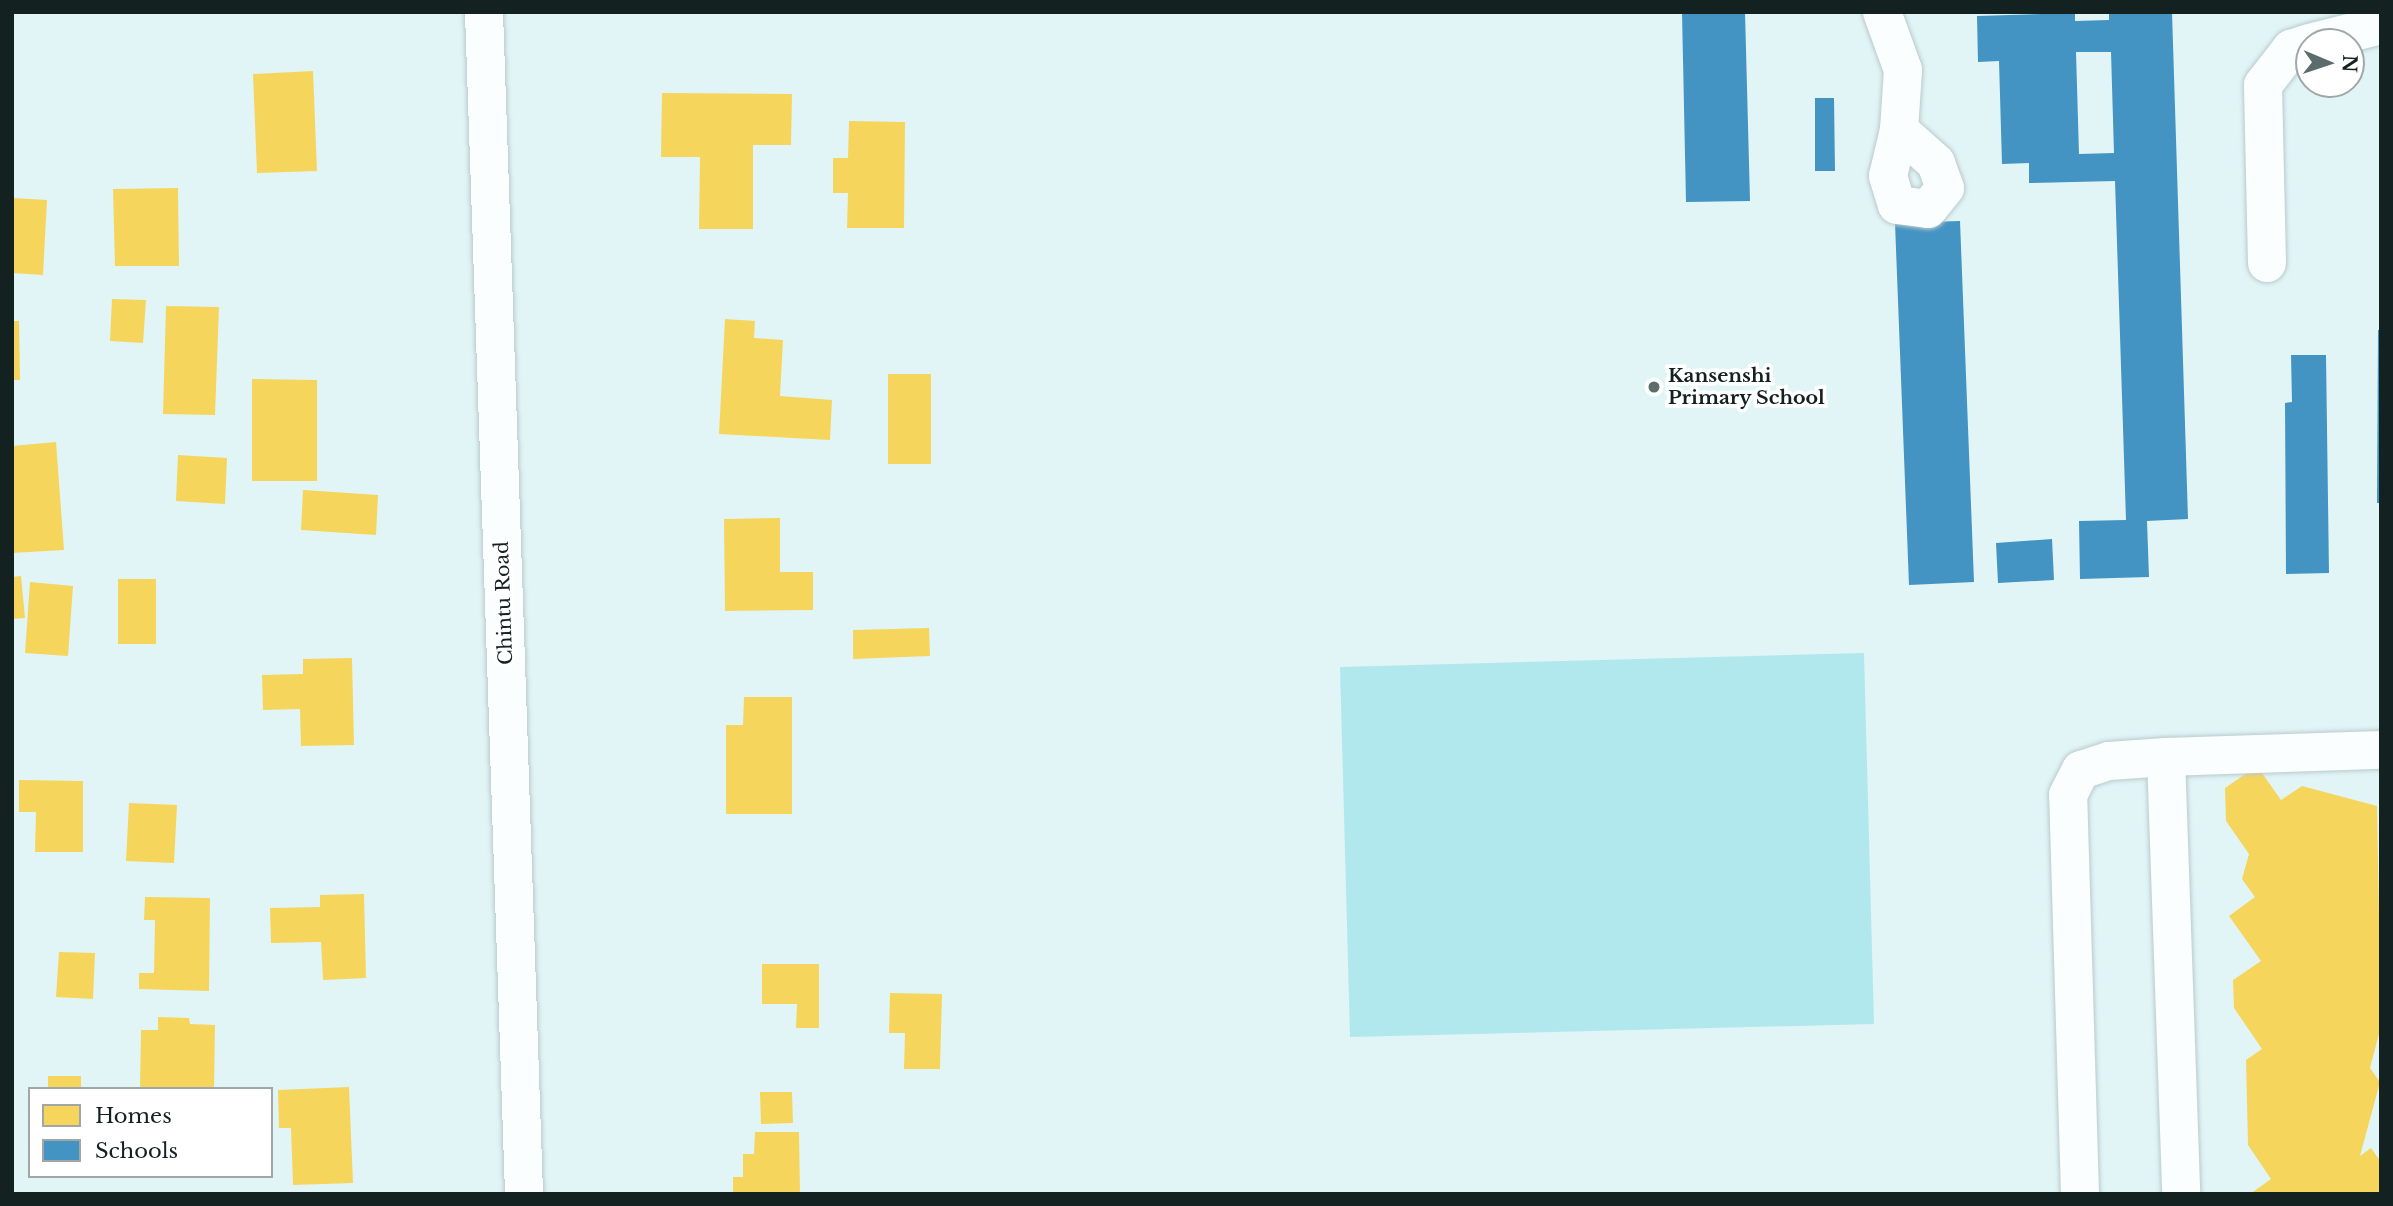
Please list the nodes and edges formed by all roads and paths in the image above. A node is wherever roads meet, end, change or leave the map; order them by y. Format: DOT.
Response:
graph roads {
  1 [pos="484,12"];
  2 [pos="1882,12"];
  3 [pos="2295,47"];
  4 [pos="1899,130"];
  5 [pos="2267,263"];
  6 [pos="2381,751"];
  7 [pos="2166,757"];
  8 [pos="524,1194"];
  9 [pos="2080,1194"];
  10 [pos="2181,1194"];
  1 -- 8 [label="street, Chintu Road"];
  2 -- 4 [label="street"];
  3 -- 5 [label="street"];
  6 -- 7 [label="street"];
  7 -- 9 [label="street"];
  7 -- 10 [label="street"];
}
